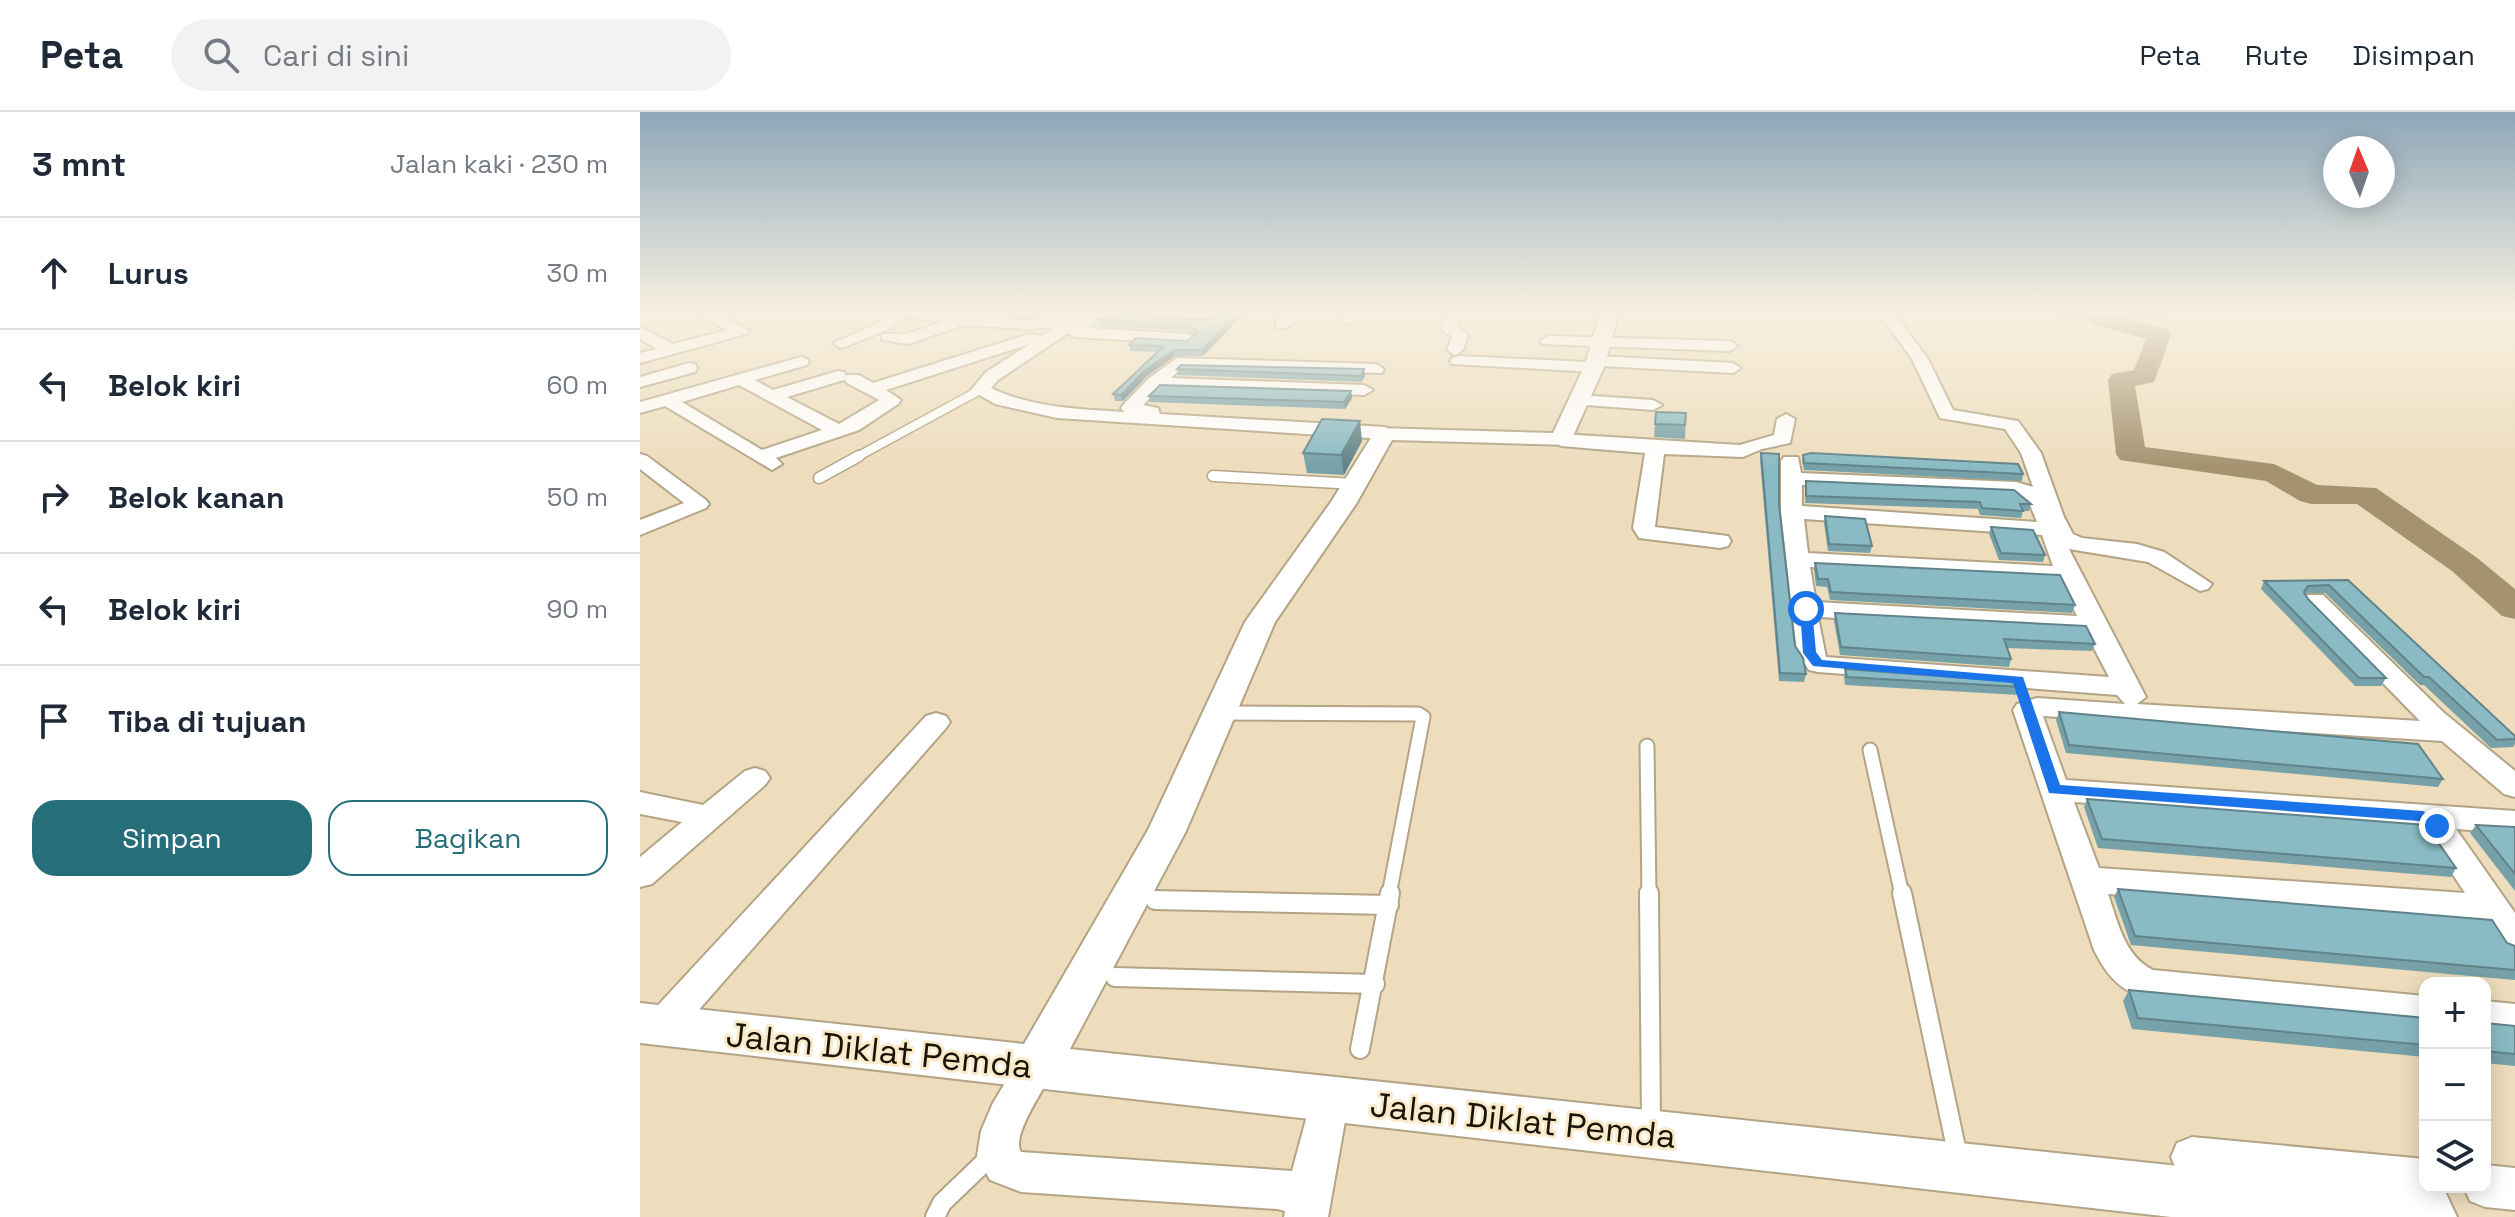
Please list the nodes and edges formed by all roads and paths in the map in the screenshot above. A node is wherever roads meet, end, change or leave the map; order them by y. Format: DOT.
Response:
graph roads {
  1 [pos="795,364"];
  2 [pos="952,364"];
  3 [pos="1012,364"];
  4 [pos="1173,364"];
  5 [pos="1336,364"];
  6 [pos="1595,364"];
  7 [pos="1679,364"];
  8 [pos="1922,364"];
  9 [pos="689,368"];
  10 [pos="1733,368"];
  11 [pos="740,379"];
  12 [pos="640,382"];
  13 [pos="1154,383"];
  14 [pos="872,389"];
  15 [pos="980,390"];
  16 [pos="771,396"];
  17 [pos="667,400"];
  18 [pos="1578,400"];
  19 [pos="1653,405"];
  20 [pos="640,408"];
  21 [pos="1786,419"];
  22 [pos="838,431"];
  23 [pos="1374,433"];
  24 [pos="1561,440"];
  25 [pos="1655,448"];
  26 [pos="640,460"];
  27 [pos="1213,476"];
  28 [pos="819,478"];
  29 [pos="1355,484"];
  30 [pos="1792,512"];
  31 [pos="1966,524"];
  32 [pos="640,528"];
  33 [pos="2050,529"];
  34 [pos="1720,541"];
  35 [pos="1881,541"];
  36 [pos="1798,559"];
  37 [pos="1982,568"];
  38 [pos="2068,574"];
  39 [pos="2200,584"];
  40 [pos="2315,600"];
  41 [pos="1806,609"];
  42 [pos="2094,624"];
  43 [pos="2018,680"];
  44 [pos="2133,699"];
  45 [pos="2027,710"];
  46 [pos="1222,713"];
  47 [pos="936,722"];
  48 [pos="2448,732"];
  49 [pos="1647,746"];
  50 [pos="1870,750"];
  51 [pos="755,778"];
  52 [pos="2515,787"];
  53 [pos="2054,790"];
  54 [pos="640,803"];
  55 [pos="2423,816"];
  56 [pos="709,817"];
  57 [pos="2515,822"];
  58 [pos="640,875"];
  59 [pos="2089,880"];
  60 [pos="1155,900"];
  61 [pos="1389,905"];
  62 [pos="2492,908"];
  63 [pos="2515,940"];
  64 [pos="1115,977"];
  65 [pos="1375,984"];
  66 [pos="2419,1011"];
  67 [pos="2491,1018"];
  68 [pos="2515,1020"];
  69 [pos="651,1024"];
  70 [pos="1360,1049"];
  71 [pos="1036,1067"];
  72 [pos="1329,1099"];
  73 [pos="1651,1134"];
  74 [pos="995,1152"];
  75 [pos="2192,1157"];
  76 [pos="1960,1168"];
  77 [pos="2491,1187"];
  78 [pos="2515,1189"];
  79 [pos="2416,1192"];
  80 [pos="1307,1206"];
  81 [pos="935,1217"];
  82 [pos="2435,1217"];
  1 -- 11 [label="street"];
  2 -- 14 [label="street"];
  3 -- 15 [label="street"];
  4 -- 13 [label="street"];
  5 -- 13 [label="street"];
  6 -- 18 [label="street"];
  7 -- 10 [label="street"];
  8 -- 39 [label="street"];
  9 -- 12 [label="street"];
  11 -- 16 [label="street"];
  11 -- 17 [label="street"];
  13 -- 23 [label="street"];
  14 -- 16 [label="street"];
  14 -- 22 [label="street"];
  15 -- 23 [label="street"];
  15 -- 28 [label="lane"];
  16 -- 22 [label="street"];
  17 -- 20 [label="street"];
  17 -- 22 [label="street"];
  18 -- 19 [label="street"];
  18 -- 24 [label="street"];
  21 -- 25 [label="street"];
  23 -- 24 [label="street"];
  23 -- 29 [label="street"];
  24 -- 25 [label="street"];
  25 -- 34 [label="street"];
  26 -- 32 [label="street"];
  27 -- 29 [label="lane"];
  29 -- 46 [label="street"];
  30 -- 33 [label="street"];
  30 -- 35 [label="street"];
  30 -- 36 [label="street"];
  31 -- 33 [label="street"];
  31 -- 35 [label="street"];
  31 -- 37 [label="street"];
  33 -- 38 [label="street"];
  35 -- 36 [label="street"];
  35 -- 37 [label="street"];
  36 -- 41 [label="street"];
  37 -- 38 [label="street"];
  38 -- 42 [label="street"];
  40 -- 48 [label="street"];
  41 -- 42 [label="street"];
  41 -- 43 [label="street"];
  42 -- 44 [label="street"];
  43 -- 44 [label="street"];
  43 -- 45 [label="street"];
  44 -- 45 [label="street"];
  44 -- 48 [label="street"];
  45 -- 53 [label="street"];
  46 -- 61 [label="lane"];
  46 -- 71 [label="street"];
  47 -- 69 [label="street"];
  48 -- 52 [label="street"];
  49 -- 73 [label="lane"];
  50 -- 76 [label="lane"];
  51 -- 56 [label="street"];
  53 -- 55 [label="street"];
  53 -- 59 [label="street"];
  54 -- 56 [label="street"];
  55 -- 57 [label="street"];
  55 -- 62 [label="street"];
  56 -- 58 [label="street"];
  59 -- 62 [label="street"];
  59 -- 66 [label="street"];
  60 -- 61 [label="lane"];
  61 -- 65 [label="lane"];
  62 -- 63 [label="street"];
  64 -- 65 [label="lane"];
  65 -- 70 [label="lane"];
  67 -- 68 [label="street"];
  69 -- 71 [label="street, Jalan Diklat Pemda"];
  71 -- 72 [label="street, Jalan Diklat Pemda"];
  71 -- 74 [label="street"];
  72 -- 73 [label="street, Jalan Diklat Pemda"];
  72 -- 80 [label="street"];
  73 -- 76 [label="street, Jalan Diklat Pemda"];
  74 -- 80 [label="street"];
  74 -- 81 [label="lane"];
  75 -- 79 [label="street"];
  76 -- 79 [label="street, Jalan Diklat Pemda"];
  77 -- 78 [label="street"];
  79 -- 82 [label="street"];
}
